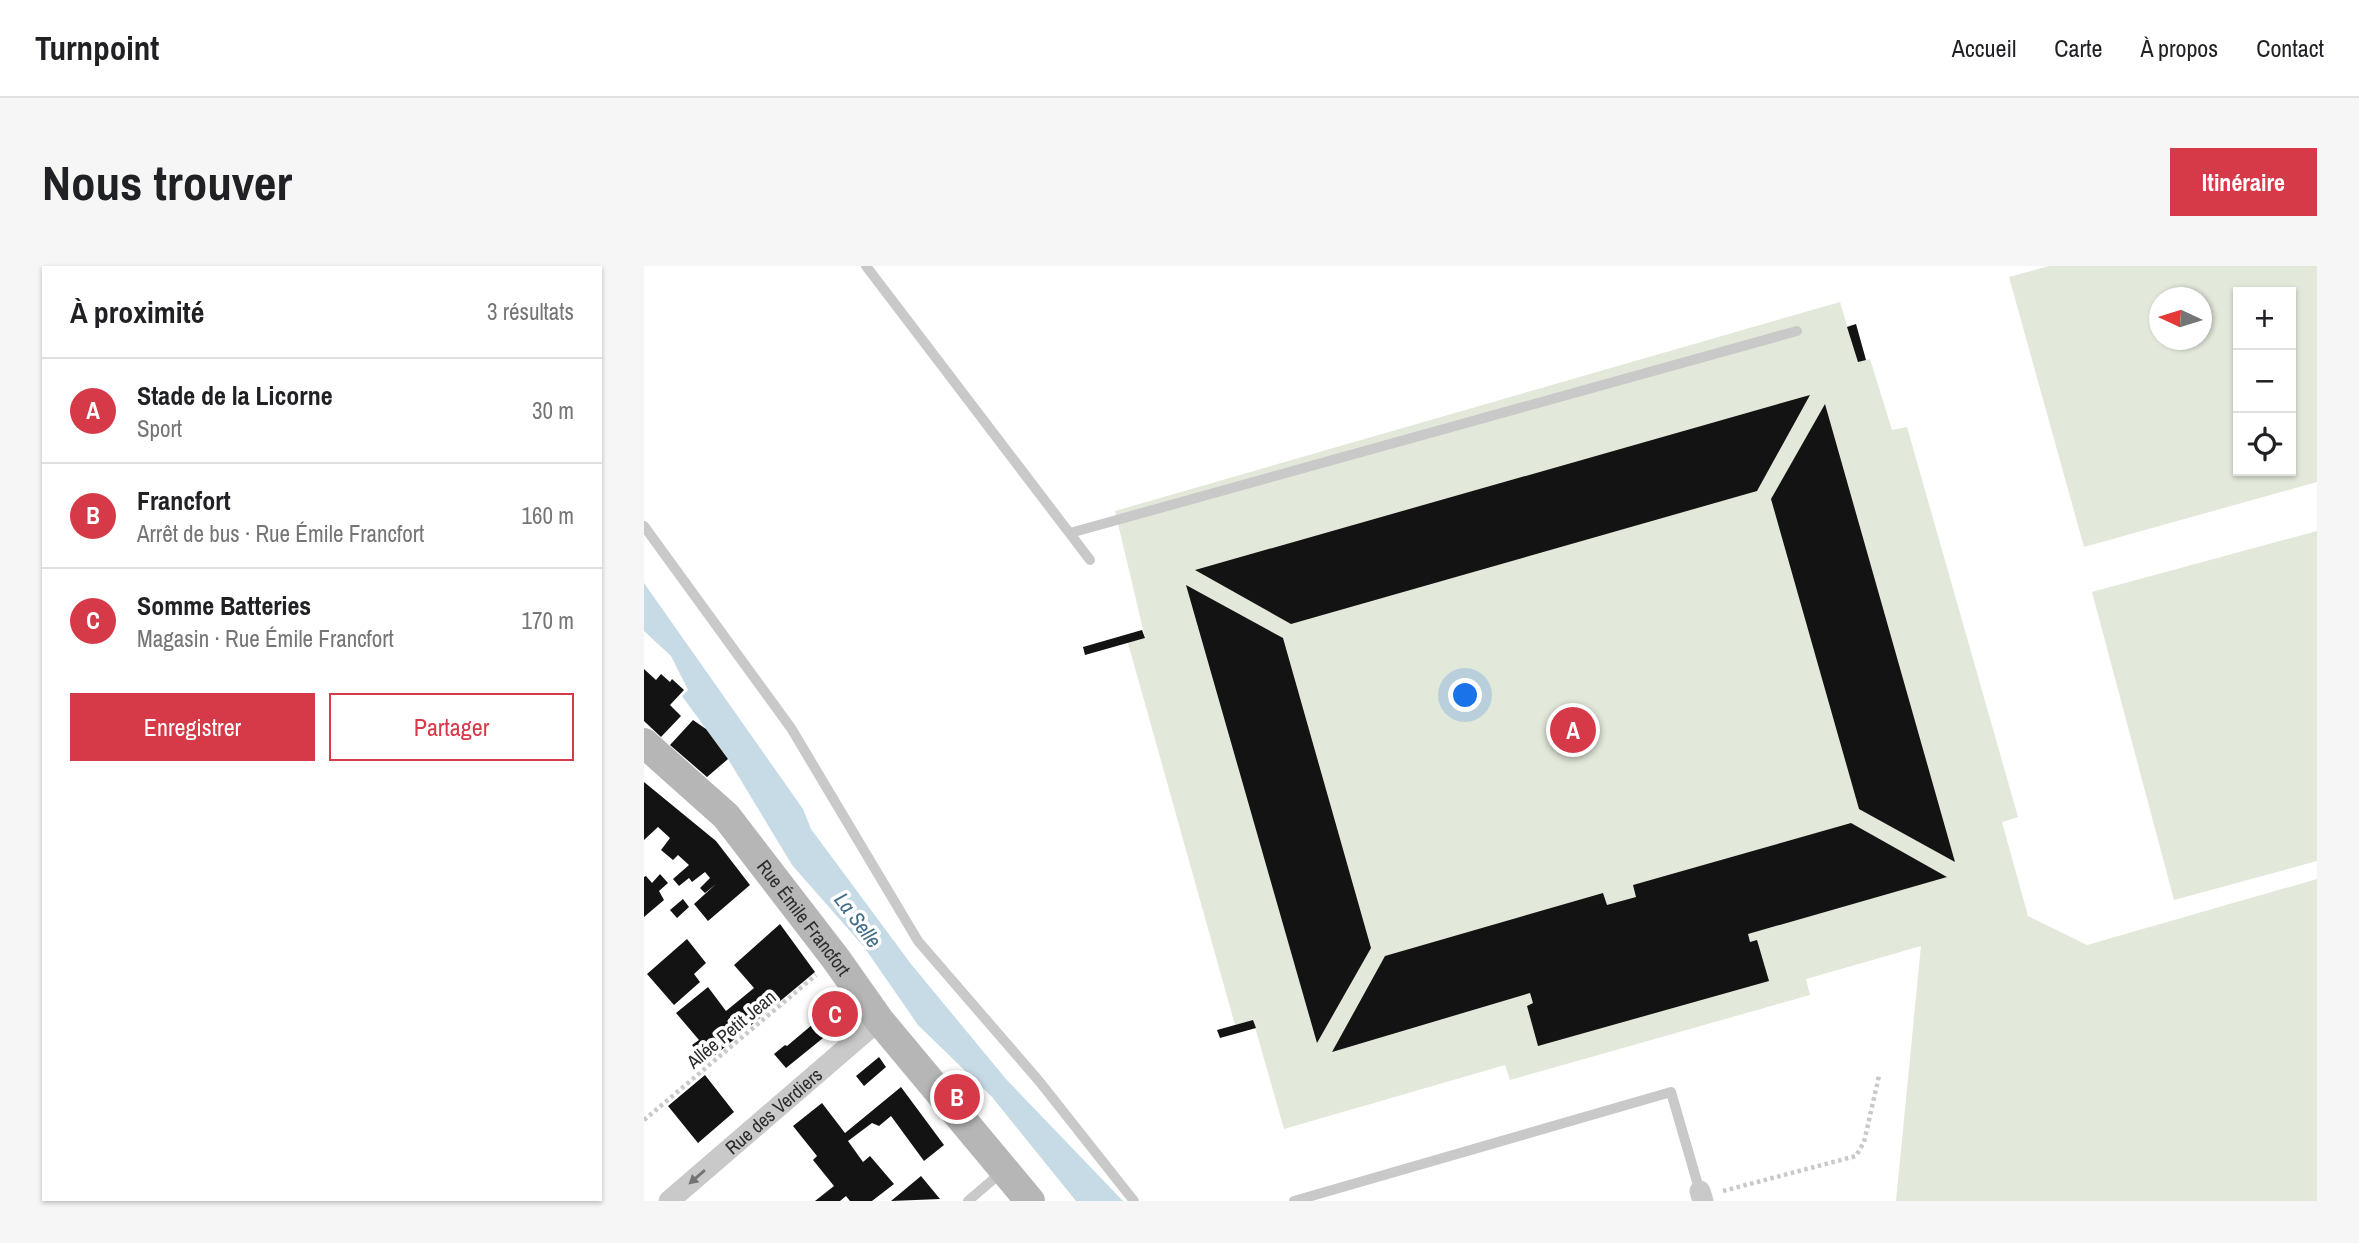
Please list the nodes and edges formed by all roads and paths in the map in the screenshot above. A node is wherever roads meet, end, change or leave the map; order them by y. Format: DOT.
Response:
graph roads {
  1 [pos="866,266"];
  2 [pos="1797,331"];
  3 [pos="644,526"];
  4 [pos="1070,533"];
  5 [pos="1090,560"];
  6 [pos="644,743"];
  7 [pos="836,958"];
  8 [pos="879,1020"];
  9 [pos="1879,1076"];
  10 [pos="644,1120"];
  11 [pos="1003,1171"];
  12 [pos="1702,1197"];
  13 [pos="669,1201"];
  14 [pos="968,1201"];
  15 [pos="1030,1201"];
  16 [pos="1134,1201"];
  17 [pos="1294,1201"];
  1 -- 4 [label="lane"];
  2 -- 4 [label="lane"];
  3 -- 16 [label="lane"];
  4 -- 5 [label="lane"];
  6 -- 7 [label="street, Rue Émile Francfort"];
  7 -- 8 [label="street, Rue Émile Francfort"];
  7 -- 10 [label="path, Allée Petit Jean"];
  8 -- 11 [label="street, Rue Émile Francfort"];
  8 -- 13 [label="street, Rue des Verdiers, one-way"];
  9 -- 12 [label="path"];
  11 -- 14 [label="lane"];
  11 -- 15 [label="street, Rue Émile Francfort"];
  12 -- 17 [label="lane"];
}
